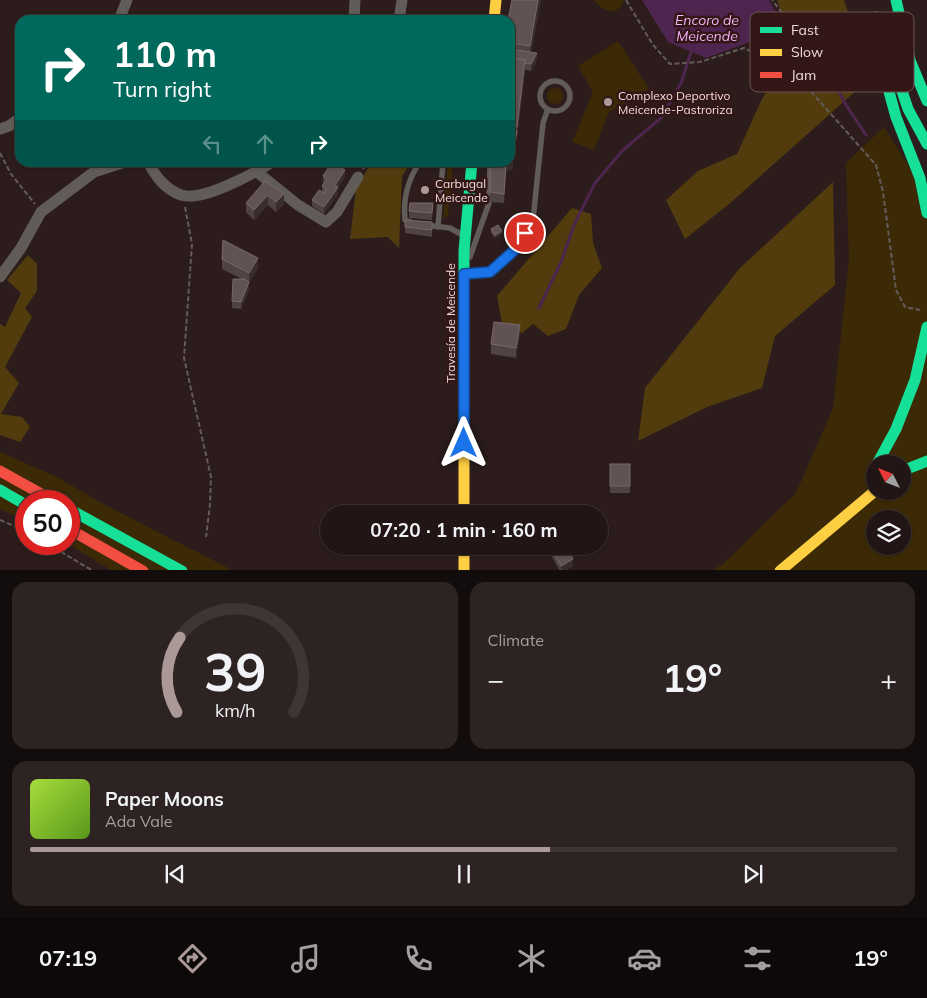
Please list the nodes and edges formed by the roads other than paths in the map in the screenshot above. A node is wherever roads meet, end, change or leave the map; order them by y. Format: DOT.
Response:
graph roads {
  1 [pos="127,0"];
  2 [pos="355,0"];
  3 [pos="402,0"];
  4 [pos="496,0"];
  5 [pos="121,15"];
  6 [pos="354,15"];
  7 [pos="400,15"];
  8 [pos="494,15"];
  9 [pos="914,70"];
  10 [pos="889,92"];
  11 [pos="902,92"];
  12 [pos="927,101"];
  13 [pos="548,109"];
  14 [pos="15,122"];
  15 [pos="0,129"];
  16 [pos="927,144"];
  17 [pos="110,167"];
  18 [pos="151,167"];
  19 [pos="264,167"];
  20 [pos="417,167"];
  21 [pos="443,167"];
  22 [pos="472,167"];
  23 [pos="490,167"];
  24 [pos="257,172"];
  25 [pos="358,177"];
  26 [pos="927,213"];
  27 [pos="438,226"];
  28 [pos="465,236"];
  29 [pos="464,274"];
  30 [pos="0,277"];
  31 [pos="927,326"];
  32 [pos="881,455"];
  33 [pos="927,461"];
  34 [pos="911,468"];
  35 [pos="0,471"];
  36 [pos="860,489"];
  37 [pos="0,490"];
  38 [pos="34,490"];
  39 [pos="15,499"];
  40 [pos="866,499"];
  41 [pos="464,505"];
  42 [pos="80,515"];
  43 [pos="830,531"];
  44 [pos="80,535"];
  45 [pos="464,555"];
  46 [pos="143,570"];
  47 [pos="182,570"];
  48 [pos="464,570"];
  49 [pos="780,570"];
  1 -- 5 [label="street"];
  2 -- 6 [label="street"];
  3 -- 7 [label="street"];
  4 -- 8 [label="main road"];
  9 -- 12 [label="main road"];
  10 -- 26 [label="main road"];
  11 -- 16 [label="main road"];
  13 -- 13 [label="lane"];
  13 -- 29 [label="lane"];
  14 -- 15 [label="street"];
  17 -- 30 [label="street"];
  18 -- 24 [label="street"];
  19 -- 24 [label="street"];
  20 -- 27 [label="lane"];
  21 -- 27 [label="lane"];
  22 -- 28 [label="main road, Travesía de Meicende"];
  23 -- 29 [label="lane"];
  24 -- 25 [label="street"];
  27 -- 28 [label="lane"];
  28 -- 29 [label="main road, Travesía de Meicende"];
  29 -- 41 [label="main road, Travesía de Meicende"];
  31 -- 32 [label="main road"];
  33 -- 34 [label="main road"];
  35 -- 38 [label="main road"];
  36 -- 43 [label="main road"];
  37 -- 39 [label="main road"];
  40 -- 43 [label="main road"];
  42 -- 47 [label="main road"];
  43 -- 49 [label="main road"];
  44 -- 46 [label="main road"];
  45 -- 48 [label="main road"];
}
